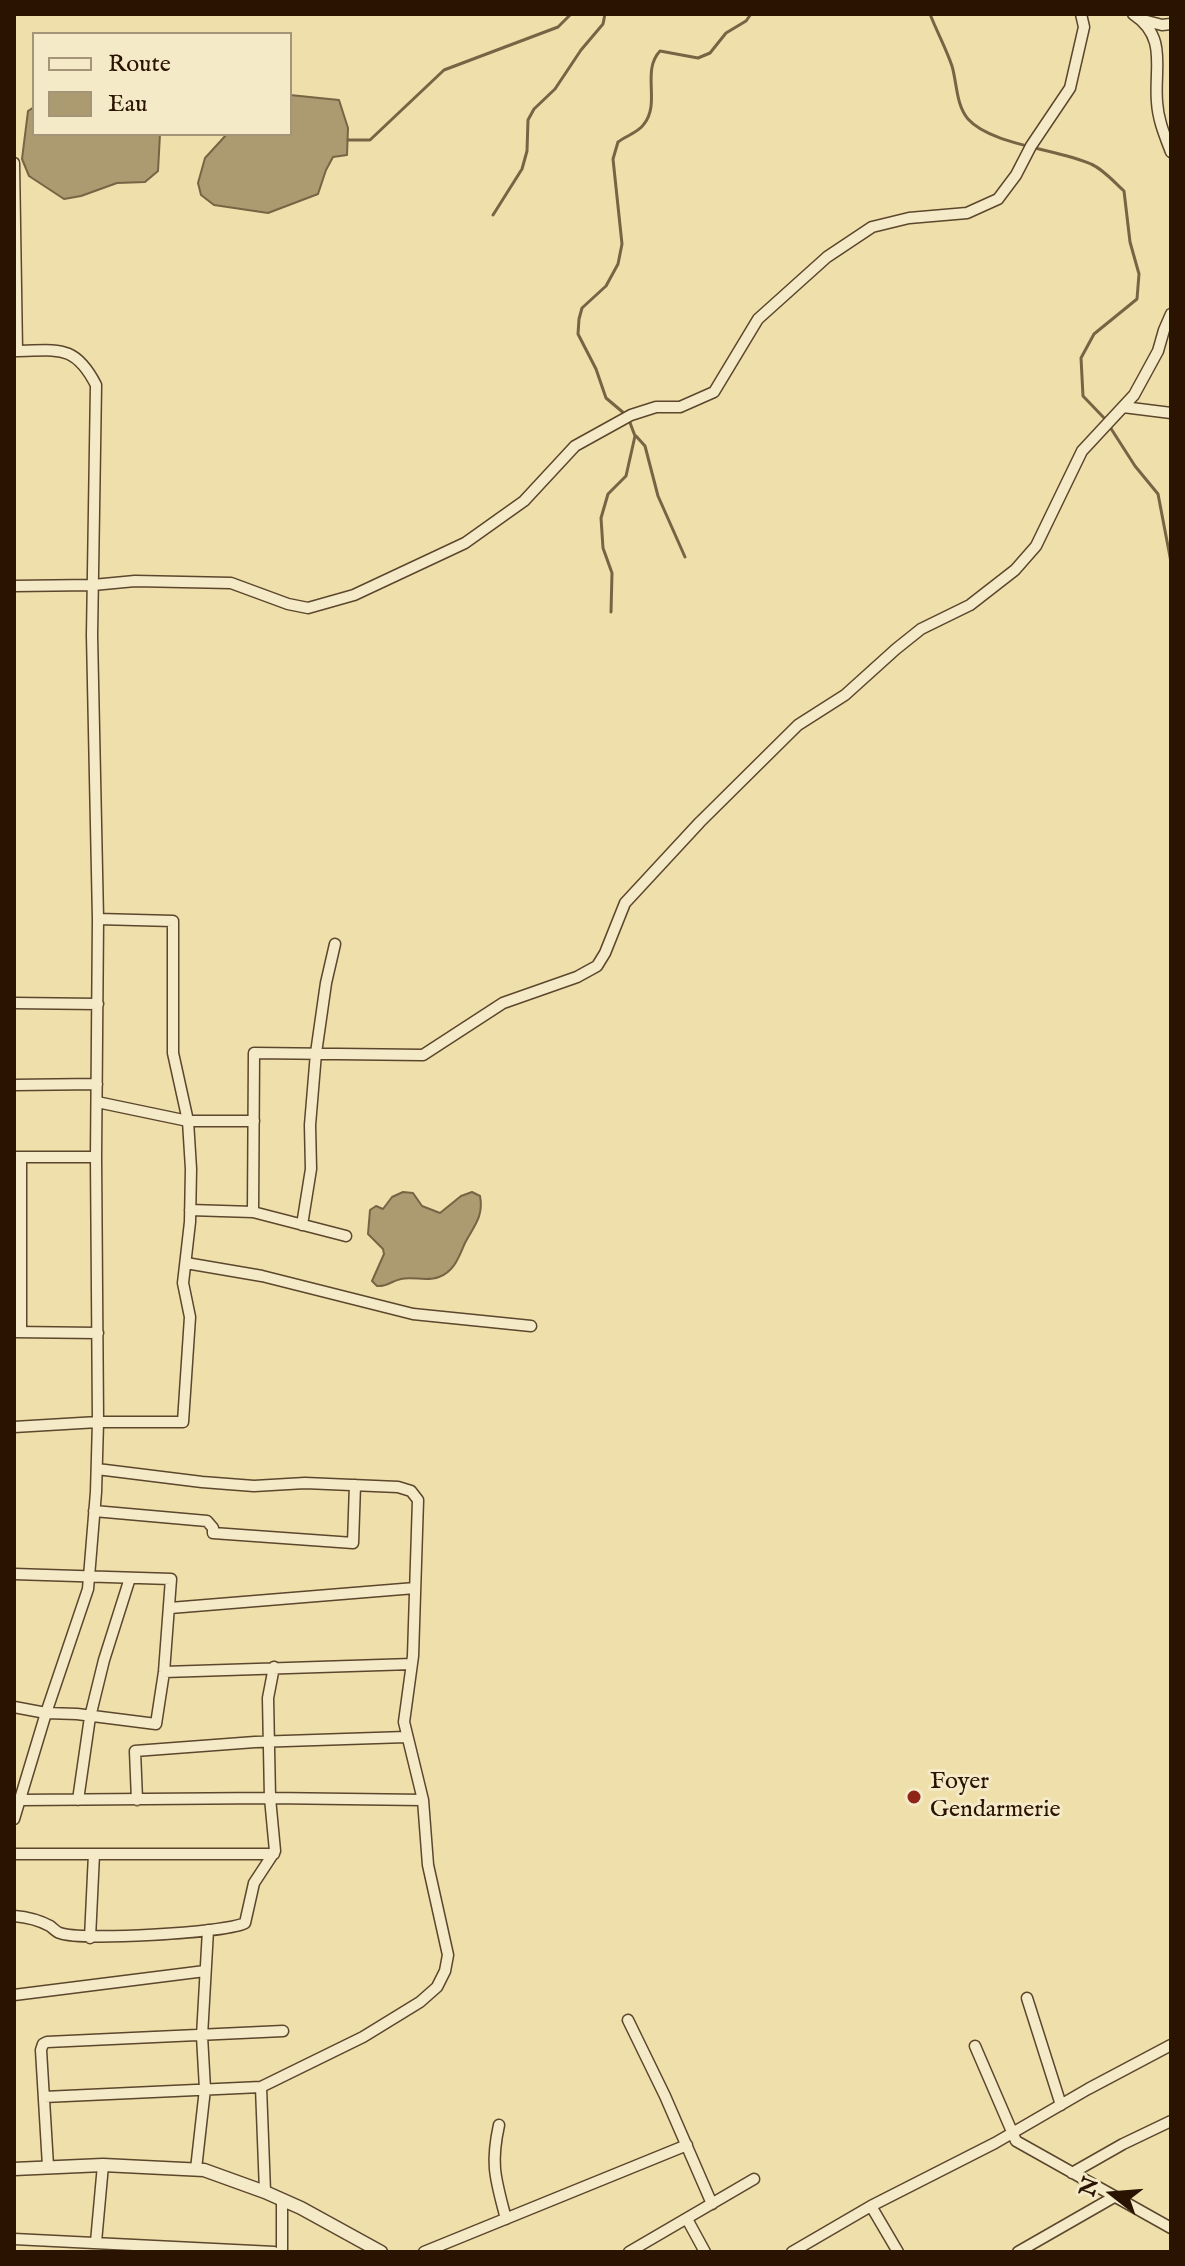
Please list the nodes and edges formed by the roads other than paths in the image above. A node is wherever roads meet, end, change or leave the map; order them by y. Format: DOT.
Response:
graph roads {
  1 [pos="1081,14"];
  2 [pos="1093,14"];
  3 [pos="1138,17"];
  4 [pos="1171,24"];
  5 [pos="1084,27"];
  6 [pos="1171,152"];
  7 [pos="14,163"];
  8 [pos="15,257"];
  9 [pos="1171,314"];
  10 [pos="15,351"];
  11 [pos="1123,407"];
  12 [pos="1171,413"];
  13 [pos="93,585"];
  14 [pos="14,586"];
  15 [pos="98,919"];
  16 [pos="335,944"];
  17 [pos="14,1003"];
  18 [pos="98,1004"];
  19 [pos="316,1053"];
  20 [pos="97,1084"];
  21 [pos="14,1085"];
  22 [pos="97,1102"];
  23 [pos="188,1121"];
  24 [pos="254,1121"];
  25 [pos="18,1157"];
  26 [pos="96,1157"];
  27 [pos="190,1210"];
  28 [pos="253,1212"];
  29 [pos="302,1225"];
  30 [pos="346,1236"];
  31 [pos="186,1263"];
  32 [pos="531,1326"];
  33 [pos="18,1332"];
  34 [pos="98,1333"];
  35 [pos="98,1422"];
  36 [pos="14,1427"];
  37 [pos="97,1469"];
  38 [pos="355,1485"];
  39 [pos="94,1511"];
  40 [pos="14,1574"];
  41 [pos="91,1575"];
  42 [pos="130,1578"];
  43 [pos="415,1588"];
  44 [pos="170,1608"];
  45 [pos="412,1664"];
  46 [pos="274,1667"];
  47 [pos="164,1672"];
  48 [pos="14,1707"];
  49 [pos="46,1713"];
  50 [pos="90,1717"];
  51 [pos="406,1737"];
  52 [pos="268,1741"];
  53 [pos="270,1798"];
  54 [pos="21,1800"];
  55 [pos="78,1800"];
  56 [pos="137,1800"];
  57 [pos="423,1800"];
  58 [pos="14,1819"];
  59 [pos="14,1854"];
  60 [pos="94,1854"];
  61 [pos="274,1854"];
  62 [pos="14,1916"];
  63 [pos="208,1930"];
  64 [pos="90,1938"];
  65 [pos="205,1971"];
  66 [pos="14,1995"];
  67 [pos="1027,1998"];
  68 [pos="628,2020"];
  69 [pos="283,2031"];
  70 [pos="202,2036"];
  71 [pos="1171,2045"];
  72 [pos="975,2046"];
  73 [pos="261,2087"];
  74 [pos="205,2089"];
  75 [pos="44,2097"];
  76 [pos="1061,2105"];
  77 [pos="1171,2121"];
  78 [pos="499,2125"];
  79 [pos="1012,2134"];
  80 [pos="687,2145"];
  81 [pos="103,2165"];
  82 [pos="48,2166"];
  83 [pos="14,2169"];
  84 [pos="196,2169"];
  85 [pos="1072,2173"];
  86 [pos="754,2179"];
  87 [pos="265,2192"];
  88 [pos="1114,2197"];
  89 [pos="282,2200"];
  90 [pos="712,2204"];
  91 [pos="871,2206"];
  92 [pos="506,2219"];
  93 [pos="687,2219"];
  94 [pos="1171,2228"];
  95 [pos="14,2239"];
  96 [pos="96,2242"];
  97 [pos="811,2247"];
  98 [pos="142,2248"];
  99 [pos="274,2252"];
  100 [pos="282,2252"];
  101 [pos="381,2252"];
  102 [pos="424,2252"];
  103 [pos="629,2252"];
  104 [pos="705,2252"];
  105 [pos="792,2252"];
  106 [pos="898,2252"];
  107 [pos="1018,2252"];
  1 -- 5 [label="street"];
  2 -- 5 [label="street"];
  3 -- 4 [label="street"];
  3 -- 6 [label="street"];
  5 -- 13 [label="street"];
  7 -- 8 [label="street"];
  8 -- 10 [label="street"];
  9 -- 11 [label="street"];
  10 -- 13 [label="street"];
  11 -- 12 [label="street"];
  11 -- 19 [label="street"];
  13 -- 14 [label="street"];
  13 -- 15 [label="street"];
  15 -- 18 [label="street"];
  15 -- 23 [label="street"];
  16 -- 19 [label="street"];
  17 -- 18 [label="street"];
  18 -- 20 [label="street"];
  19 -- 24 [label="street"];
  19 -- 29 [label="street"];
  20 -- 21 [label="street"];
  20 -- 22 [label="street"];
  22 -- 23 [label="street"];
  22 -- 26 [label="street"];
  23 -- 24 [label="street"];
  23 -- 27 [label="street"];
  24 -- 28 [label="street"];
  25 -- 26 [label="street"];
  25 -- 33 [label="street"];
  26 -- 34 [label="street"];
  27 -- 28 [label="street"];
  27 -- 31 [label="street"];
  28 -- 29 [label="street"];
  29 -- 30 [label="street"];
  31 -- 32 [label="street"];
  31 -- 35 [label="street"];
  33 -- 34 [label="street"];
  34 -- 35 [label="street"];
  35 -- 36 [label="street"];
  35 -- 37 [label="street"];
  37 -- 38 [label="street"];
  37 -- 39 [label="street"];
  38 -- 39 [label="street"];
  38 -- 43 [label="street"];
  39 -- 41 [label="street"];
  40 -- 41 [label="street"];
  41 -- 42 [label="street"];
  41 -- 49 [label="street"];
  42 -- 44 [label="street"];
  42 -- 50 [label="street"];
  43 -- 44 [label="street"];
  43 -- 45 [label="street"];
  44 -- 47 [label="street"];
  45 -- 46 [label="street"];
  45 -- 51 [label="street"];
  46 -- 47 [label="street"];
  46 -- 52 [label="street"];
  47 -- 50 [label="street"];
  48 -- 49 [label="street"];
  49 -- 50 [label="street"];
  49 -- 54 [label="street"];
  50 -- 55 [label="street"];
  51 -- 52 [label="street"];
  51 -- 57 [label="street"];
  52 -- 53 [label="street"];
  52 -- 56 [label="street"];
  53 -- 56 [label="street"];
  53 -- 57 [label="street"];
  53 -- 61 [label="street"];
  54 -- 55 [label="street"];
  54 -- 58 [label="street"];
  55 -- 56 [label="street"];
  57 -- 73 [label="street"];
  59 -- 60 [label="street"];
  60 -- 61 [label="street"];
  60 -- 64 [label="street"];
  61 -- 63 [label="street"];
  62 -- 64 [label="street"];
  63 -- 64 [label="street"];
  63 -- 65 [label="street"];
  65 -- 66 [label="street"];
  65 -- 70 [label="street"];
  67 -- 76 [label="street"];
  68 -- 80 [label="street"];
  69 -- 70 [label="street"];
  70 -- 74 [label="street"];
  70 -- 75 [label="street"];
  71 -- 76 [label="street"];
  72 -- 79 [label="street"];
  73 -- 74 [label="street"];
  73 -- 87 [label="street"];
  74 -- 75 [label="street"];
  74 -- 84 [label="street"];
  75 -- 82 [label="street"];
  76 -- 79 [label="street"];
  77 -- 85 [label="street"];
  78 -- 92 [label="street"];
  79 -- 85 [label="street"];
  79 -- 91 [label="street"];
  80 -- 90 [label="street"];
  80 -- 92 [label="street"];
  81 -- 82 [label="street"];
  81 -- 84 [label="street"];
  81 -- 96 [label="street"];
  82 -- 83 [label="street"];
  84 -- 87 [label="street"];
  85 -- 88 [label="street"];
  86 -- 90 [label="street"];
  87 -- 89 [label="street"];
  88 -- 94 [label="street"];
  88 -- 107 [label="street"];
  89 -- 100 [label="street"];
  89 -- 101 [label="street"];
  90 -- 93 [label="street"];
  91 -- 97 [label="street"];
  91 -- 106 [label="street"];
  92 -- 102 [label="street"];
  93 -- 103 [label="street"];
  93 -- 104 [label="street"];
  95 -- 96 [label="street"];
  96 -- 98 [label="street"];
  97 -- 105 [label="street"];
  98 -- 99 [label="street"];
}
